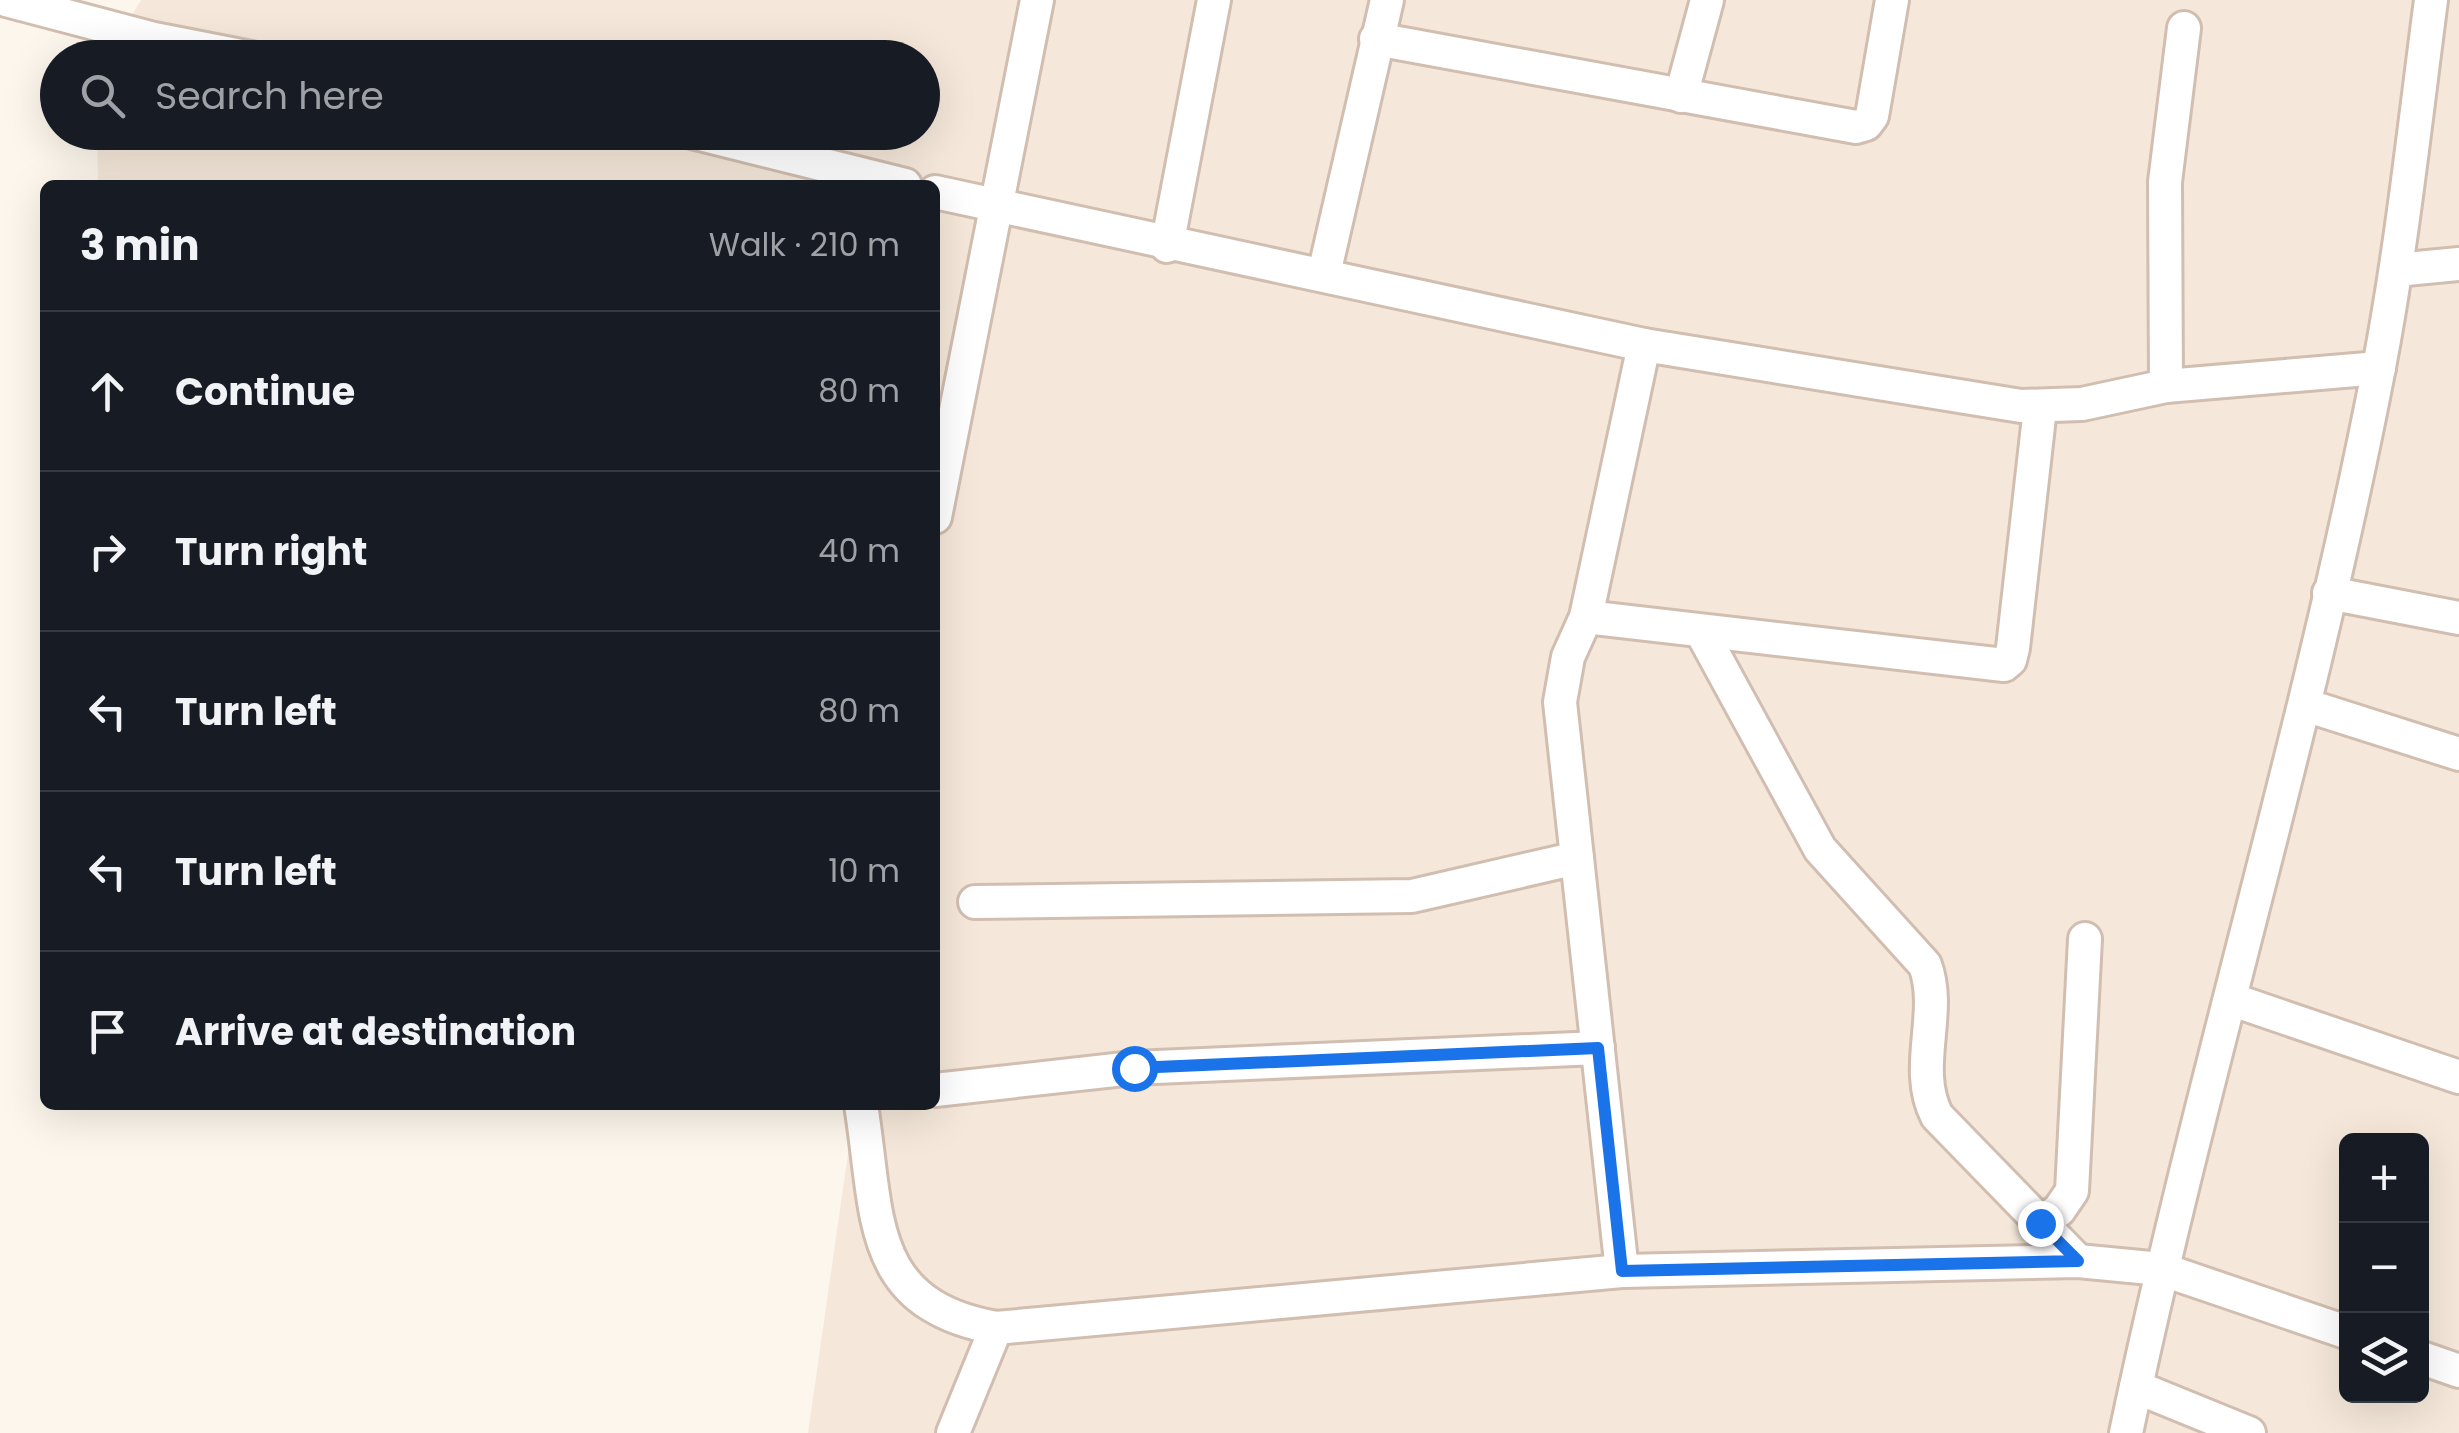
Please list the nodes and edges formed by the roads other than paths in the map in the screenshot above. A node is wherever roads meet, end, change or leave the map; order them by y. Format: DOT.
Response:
graph roads {
  1 [pos="6,0"];
  2 [pos="1037,0"];
  3 [pos="1214,0"];
  4 [pos="1386,0"];
  5 [pos="1708,0"];
  6 [pos="1892,0"];
  7 [pos="2430,0"];
  8 [pos="2184,28"];
  9 [pos="159,40"];
  10 [pos="1376,40"];
  11 [pos="1681,96"];
  12 [pos="764,150"];
  13 [pos="885,180"];
  14 [pos="940,193"];
  15 [pos="995,207"];
  16 [pos="1167,246"];
  17 [pos="2459,264"];
  18 [pos="2396,270"];
  19 [pos="1324,274"];
  20 [pos="1644,345"];
  21 [pos="2379,368"];
  22 [pos="2166,386"];
  23 [pos="2040,408"];
  24 [pos="940,491"];
  25 [pos="2329,593"];
  26 [pos="1586,618"];
  27 [pos="2459,618"];
  28 [pos="1701,631"];
  29 [pos="2306,705"];
  30 [pos="2459,754"];
  31 [pos="1577,858"];
  32 [pos="975,902"];
  33 [pos="2085,939"];
  34 [pos="2233,1000"];
  35 [pos="1598,1048"];
  36 [pos="2459,1077"];
  37 [pos="940,1089"];
  38 [pos="862,1110"];
  39 [pos="2040,1223"];
  40 [pos="2078,1261"];
  41 [pos="2161,1270"];
  42 [pos="1622,1271"];
  43 [pos="996,1328"];
  44 [pos="2339,1330"];
  45 [pos="2429,1360"];
  46 [pos="2459,1371"];
  47 [pos="2136,1387"];
  48 [pos="954,1433"];
  49 [pos="2126,1433"];
  50 [pos="2248,1433"];
  1 -- 9 [label="street"];
  2 -- 15 [label="street"];
  3 -- 16 [label="street"];
  4 -- 10 [label="street"];
  5 -- 11 [label="street"];
  6 -- 11 [label="street"];
  7 -- 18 [label="street"];
  8 -- 22 [label="street"];
  10 -- 11 [label="street"];
  10 -- 19 [label="street"];
  12 -- 13 [label="street"];
  14 -- 15 [label="street"];
  15 -- 16 [label="street"];
  15 -- 24 [label="street"];
  16 -- 19 [label="street"];
  17 -- 18 [label="street"];
  18 -- 21 [label="street"];
  19 -- 20 [label="street"];
  20 -- 23 [label="street"];
  20 -- 26 [label="street"];
  21 -- 22 [label="street"];
  21 -- 25 [label="street"];
  22 -- 23 [label="street"];
  23 -- 28 [label="street"];
  25 -- 27 [label="street"];
  25 -- 29 [label="street"];
  26 -- 28 [label="street"];
  26 -- 31 [label="street"];
  28 -- 39 [label="street"];
  29 -- 30 [label="street"];
  29 -- 34 [label="street"];
  31 -- 32 [label="street"];
  31 -- 35 [label="street"];
  33 -- 39 [label="street"];
  34 -- 36 [label="street"];
  34 -- 41 [label="street"];
  35 -- 37 [label="street"];
  35 -- 42 [label="street"];
  38 -- 43 [label="street"];
  39 -- 40 [label="street"];
  40 -- 41 [label="street"];
  40 -- 42 [label="street"];
  41 -- 44 [label="street"];
  41 -- 47 [label="street"];
  42 -- 43 [label="street"];
  43 -- 48 [label="street"];
  45 -- 46 [label="street"];
  47 -- 49 [label="street"];
  47 -- 50 [label="street"];
}
